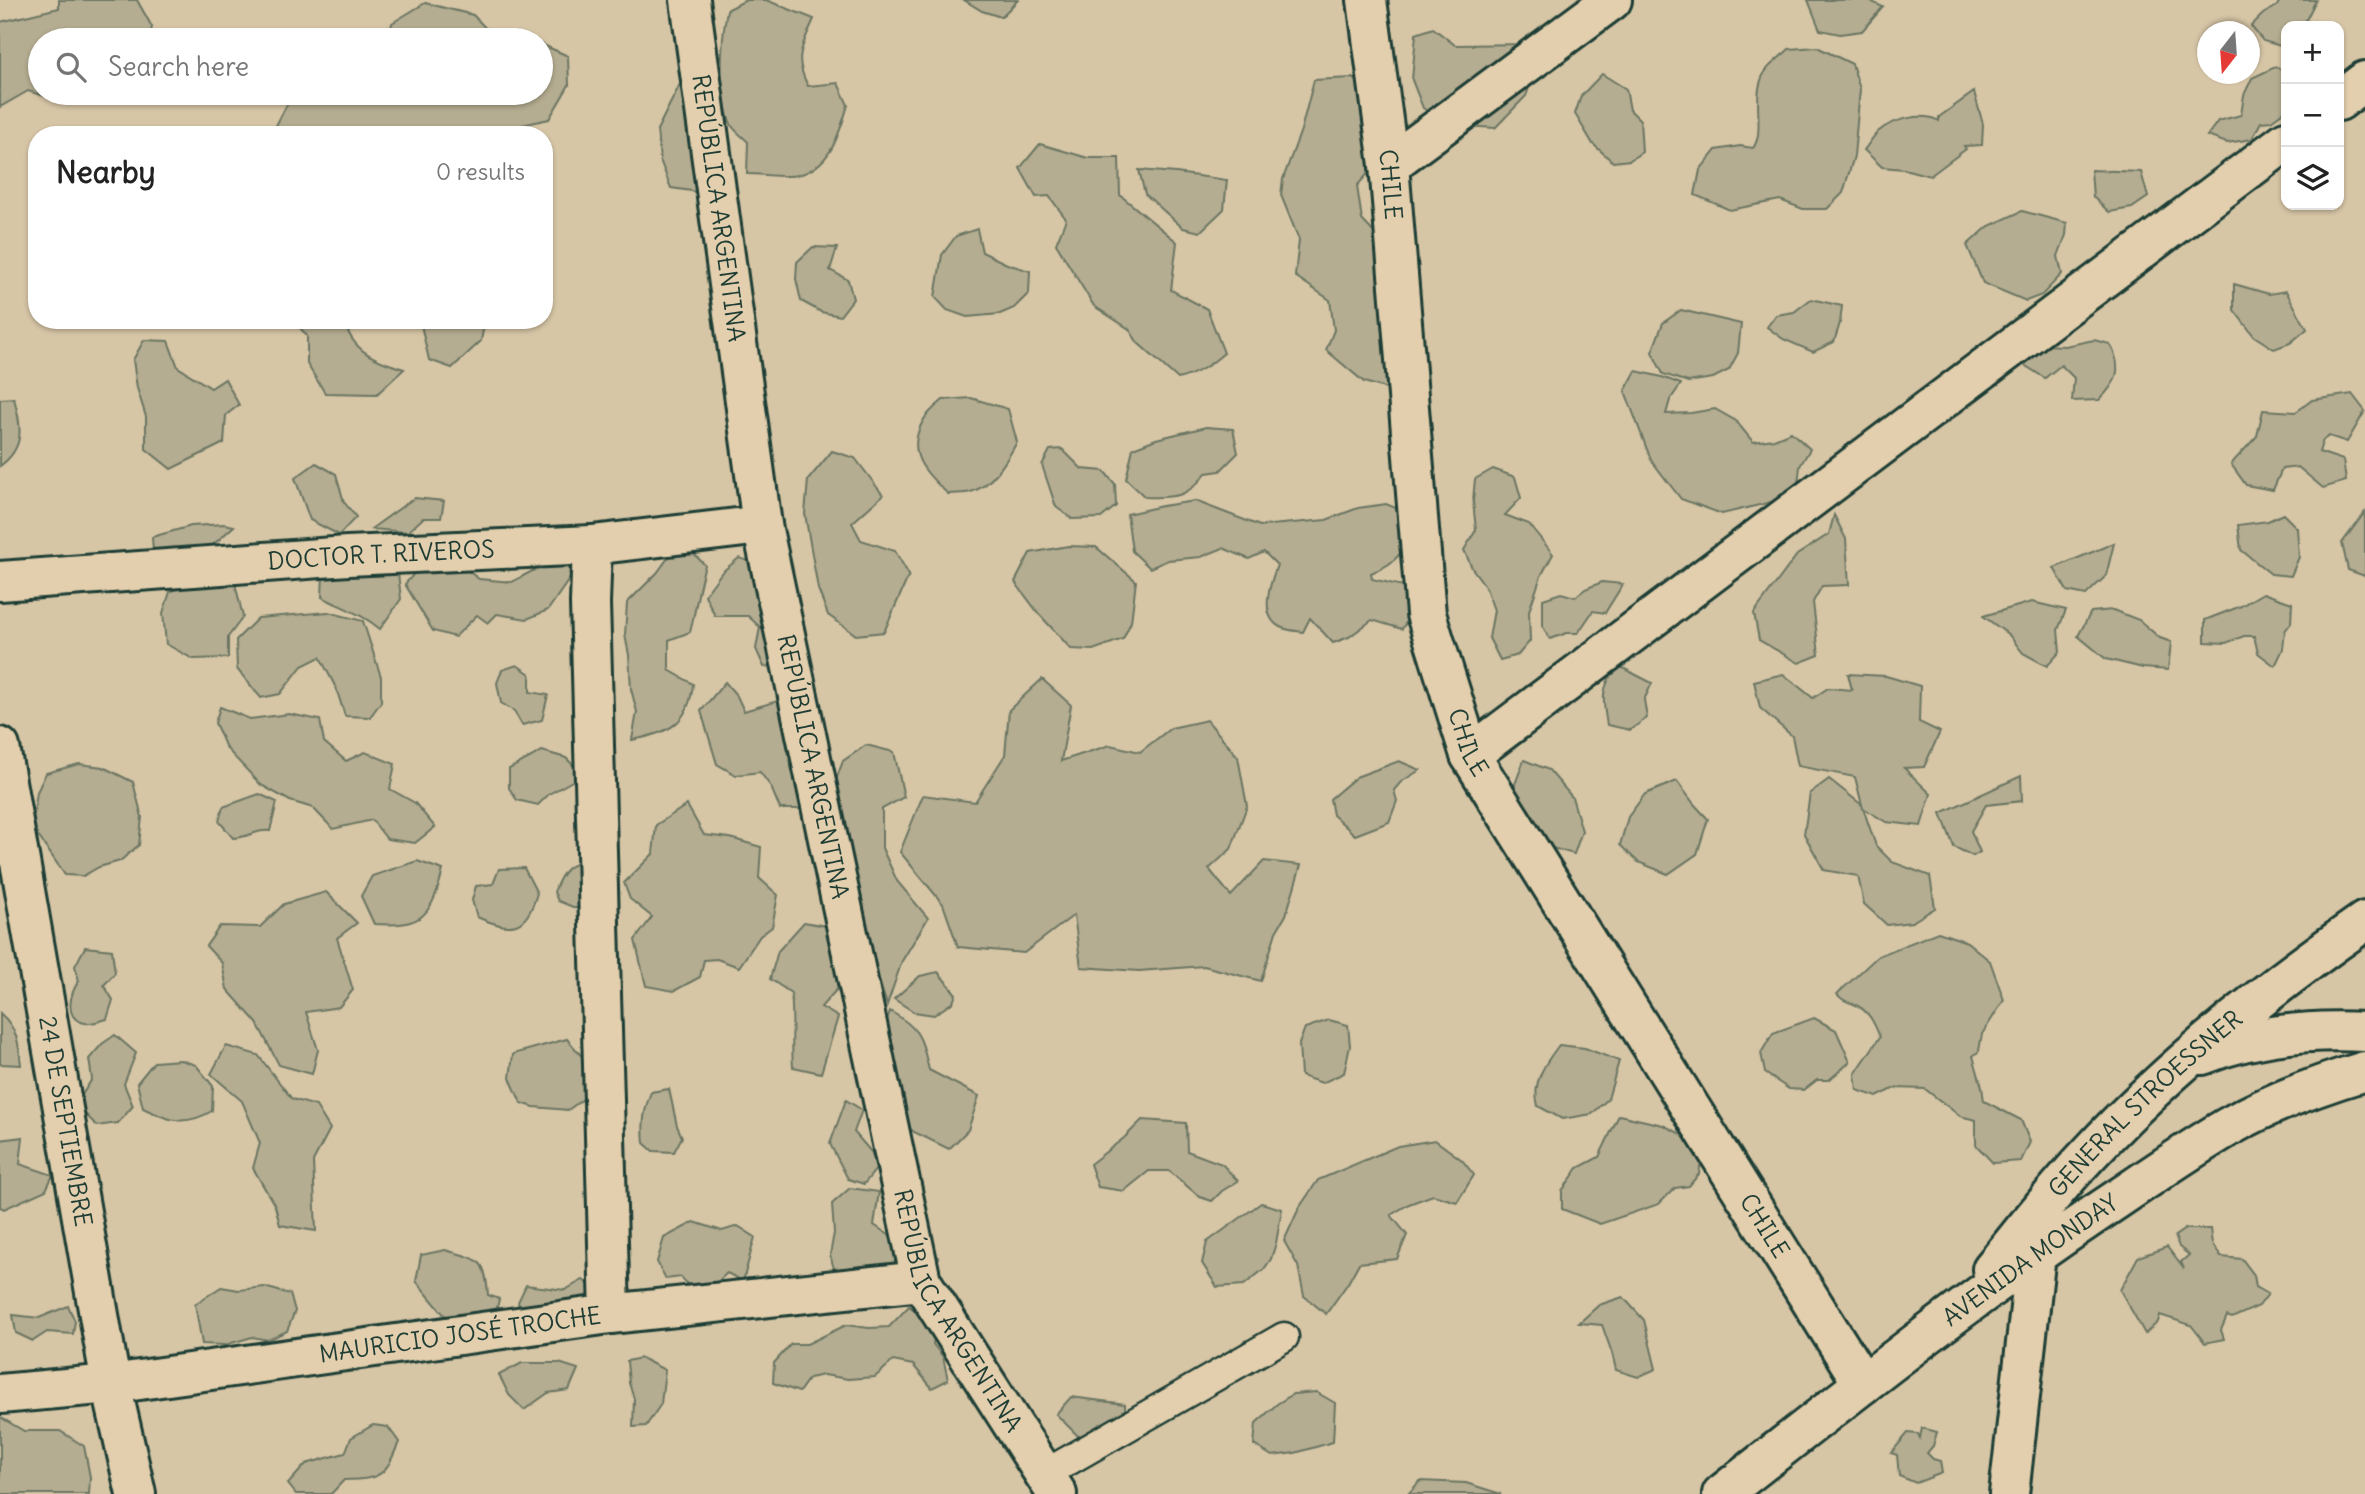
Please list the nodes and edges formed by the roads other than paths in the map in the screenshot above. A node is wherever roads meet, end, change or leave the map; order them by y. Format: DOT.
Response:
graph roads {
  1 [pos="690,0"];
  2 [pos="1367,0"];
  3 [pos="1612,0"];
  4 [pos="2365,81"];
  5 [pos="2344,97"];
  6 [pos="2281,145"];
  7 [pos="1389,165"];
  8 [pos="762,526"];
  9 [pos="592,545"];
  10 [pos="0,581"];
  11 [pos="0,747"];
  12 [pos="1470,755"];
  13 [pos="2365,921"];
  14 [pos="2365,1032"];
  15 [pos="2187,1062"];
  16 [pos="2365,1071"];
  17 [pos="2036,1254"];
  18 [pos="921,1281"];
  19 [pos="610,1314"];
  20 [pos="1953,1317"];
  21 [pos="1284,1337"];
  22 [pos="111,1384"];
  23 [pos="1863,1384"];
  24 [pos="0,1394"];
  25 [pos="1051,1484"];
  26 [pos="136,1494"];
  27 [pos="1722,1494"];
  28 [pos="2009,1494"];
  1 -- 8 [label="street, REPÚBLICA ARGENTINA"];
  2 -- 7 [label="street, CHILE"];
  3 -- 7 [label="street"];
  4 -- 5 [label="street"];
  6 -- 12 [label="street"];
  7 -- 12 [label="street, CHILE"];
  8 -- 9 [label="street, DOCTOR T. RIVEROS"];
  8 -- 18 [label="street, REPÚBLICA ARGENTINA"];
  9 -- 10 [label="street, DOCTOR T. RIVEROS"];
  9 -- 19 [label="street"];
  11 -- 22 [label="street, 24 DE SEPTIEMBRE"];
  12 -- 23 [label="street, CHILE"];
  13 -- 15 [label="street, GENERAL STROESSNER"];
  14 -- 15 [label="street"];
  15 -- 20 [label="street, GENERAL STROESSNER"];
  16 -- 17 [label="street, AVENIDA MONDAY"];
  17 -- 20 [label="street, AVENIDA MONDAY"];
  17 -- 28 [label="street"];
  18 -- 19 [label="street, MAURICIO JOSÉ TROCHE"];
  18 -- 25 [label="street, REPÚBLICA ARGENTINA"];
  19 -- 22 [label="street, MAURICIO JOSÉ TROCHE"];
  20 -- 23 [label="street, AVENIDA MONDAY"];
  21 -- 25 [label="lane"];
  22 -- 24 [label="street, MAURICIO JOSÉ TROCHE"];
  22 -- 26 [label="street, 24 DE SEPTIEMBRE"];
  23 -- 27 [label="street, AVENIDA MONDAY"];
}
